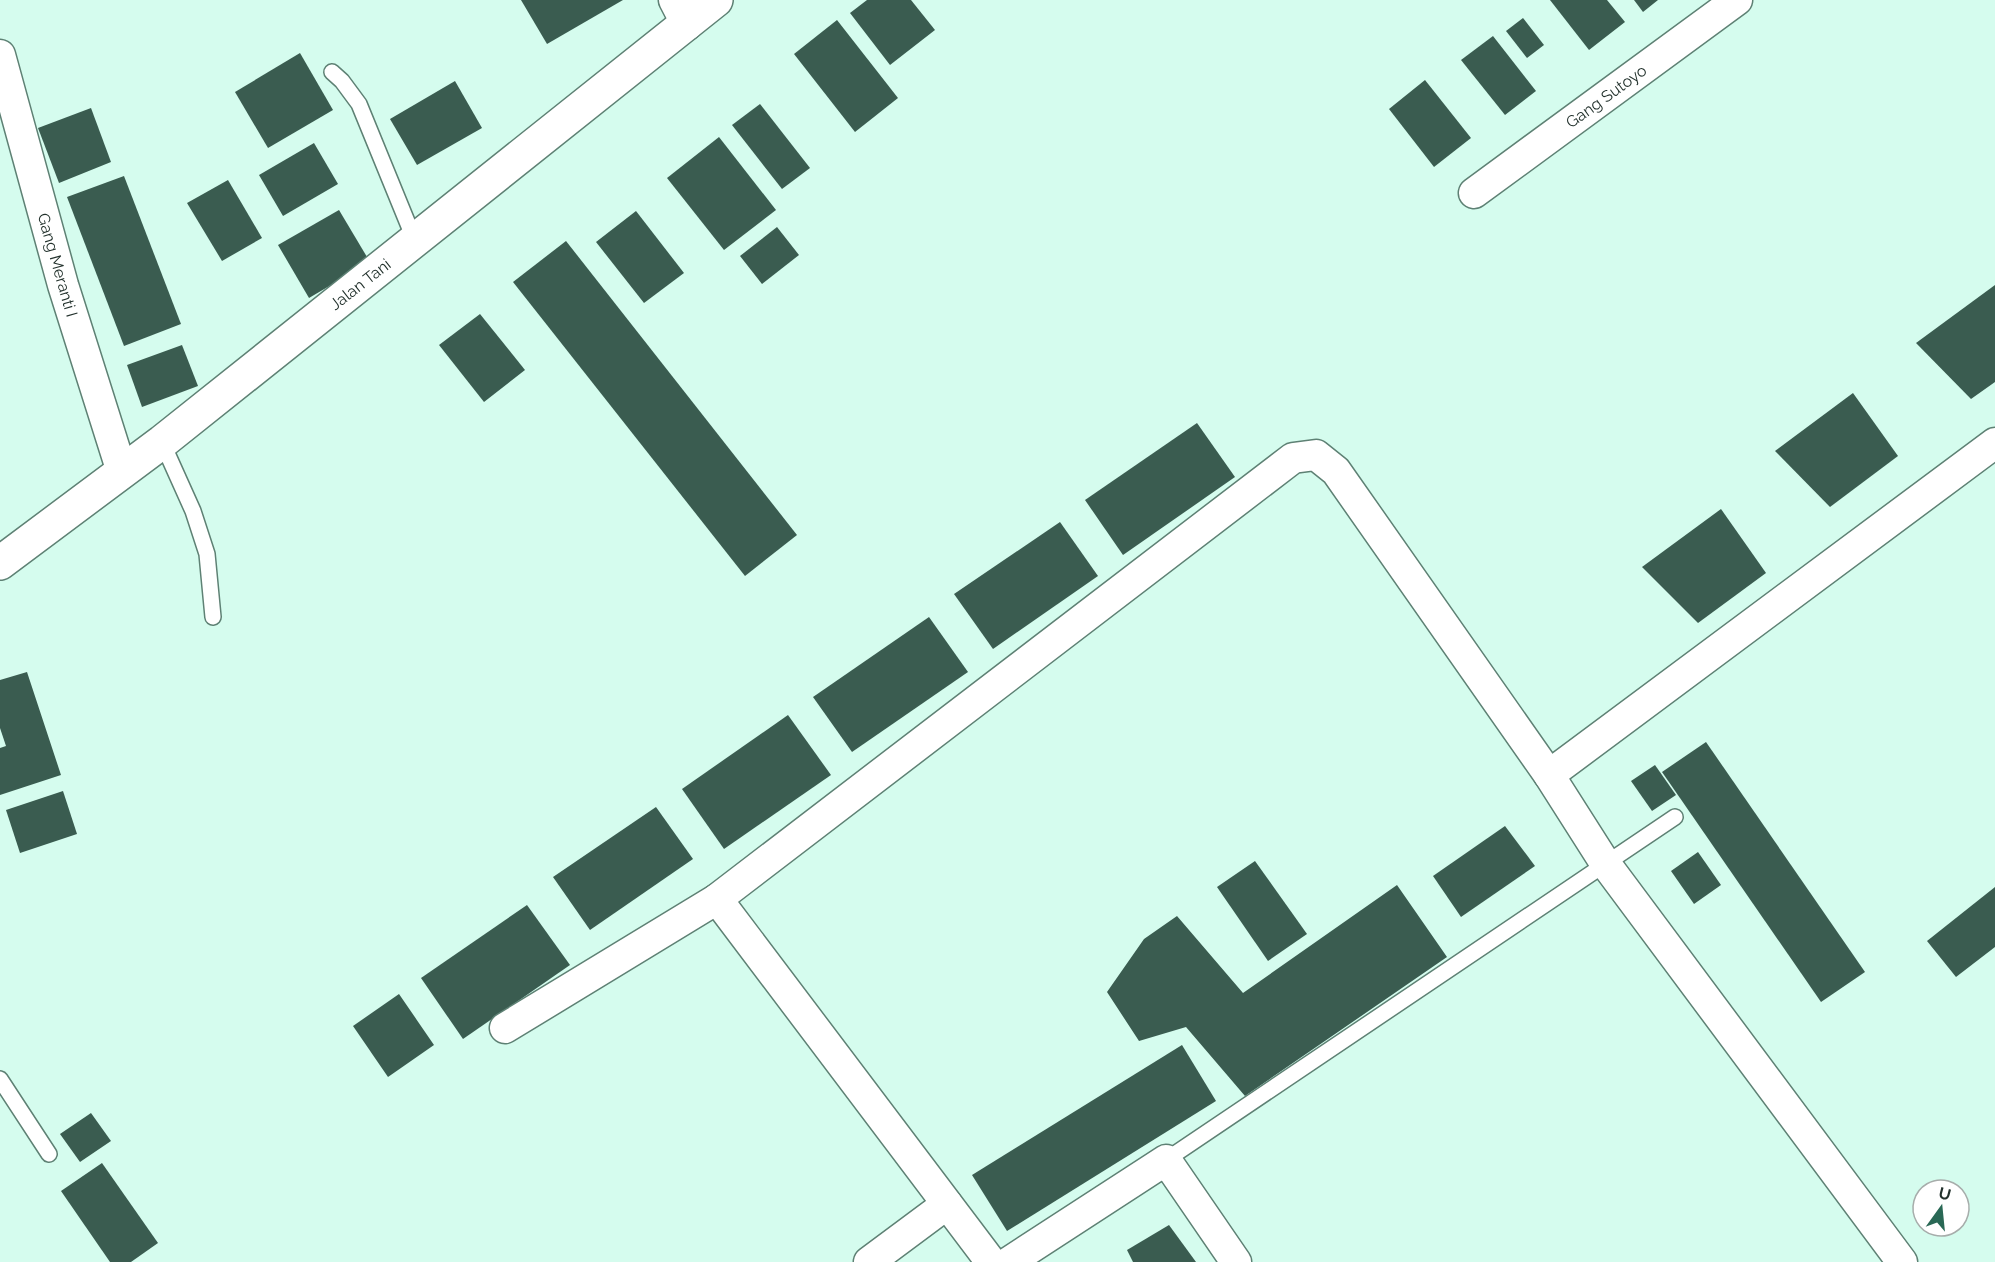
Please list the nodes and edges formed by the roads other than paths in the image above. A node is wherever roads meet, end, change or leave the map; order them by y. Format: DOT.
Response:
graph roads {
  1 [pos="717,0"];
  2 [pos="1737,0"];
  3 [pos="681,13"];
  4 [pos="0,55"];
  5 [pos="332,72"];
  6 [pos="1474,193"];
  7 [pos="415,241"];
  8 [pos="162,441"];
  9 [pos="1995,443"];
  10 [pos="122,472"];
  11 [pos="0,563"];
  12 [pos="213,617"];
  13 [pos="1549,775"];
  14 [pos="1675,817"];
  15 [pos="1605,863"];
  16 [pos="717,899"];
  17 [pos="505,1028"];
  18 [pos="0,1079"];
  19 [pos="49,1154"];
  20 [pos="1166,1160"];
  21 [pos="947,1204"];
  22 [pos="869,1262"];
  23 [pos="991,1262"];
  24 [pos="1009,1262"];
  25 [pos="1236,1262"];
  26 [pos="1902,1262"];
  1 -- 3 [label="highway, Jalan Tani"];
  2 -- 6 [label="street, Gang Sutoyo"];
  3 -- 7 [label="highway, Jalan Tani"];
  4 -- 10 [label="street, Gang Meranti I"];
  5 -- 7 [label="lane"];
  7 -- 8 [label="highway, Jalan Tani"];
  8 -- 10 [label="highway, Jalan Tani"];
  8 -- 12 [label="lane"];
  9 -- 13 [label="street"];
  10 -- 11 [label="highway, Jalan Tani"];
  13 -- 15 [label="street"];
  13 -- 16 [label="street"];
  14 -- 15 [label="lane"];
  15 -- 20 [label="lane"];
  15 -- 26 [label="street"];
  16 -- 17 [label="street"];
  16 -- 21 [label="street"];
  18 -- 19 [label="lane"];
  20 -- 24 [label="street"];
  20 -- 25 [label="street"];
  21 -- 22 [label="street"];
  21 -- 23 [label="street"];
}
